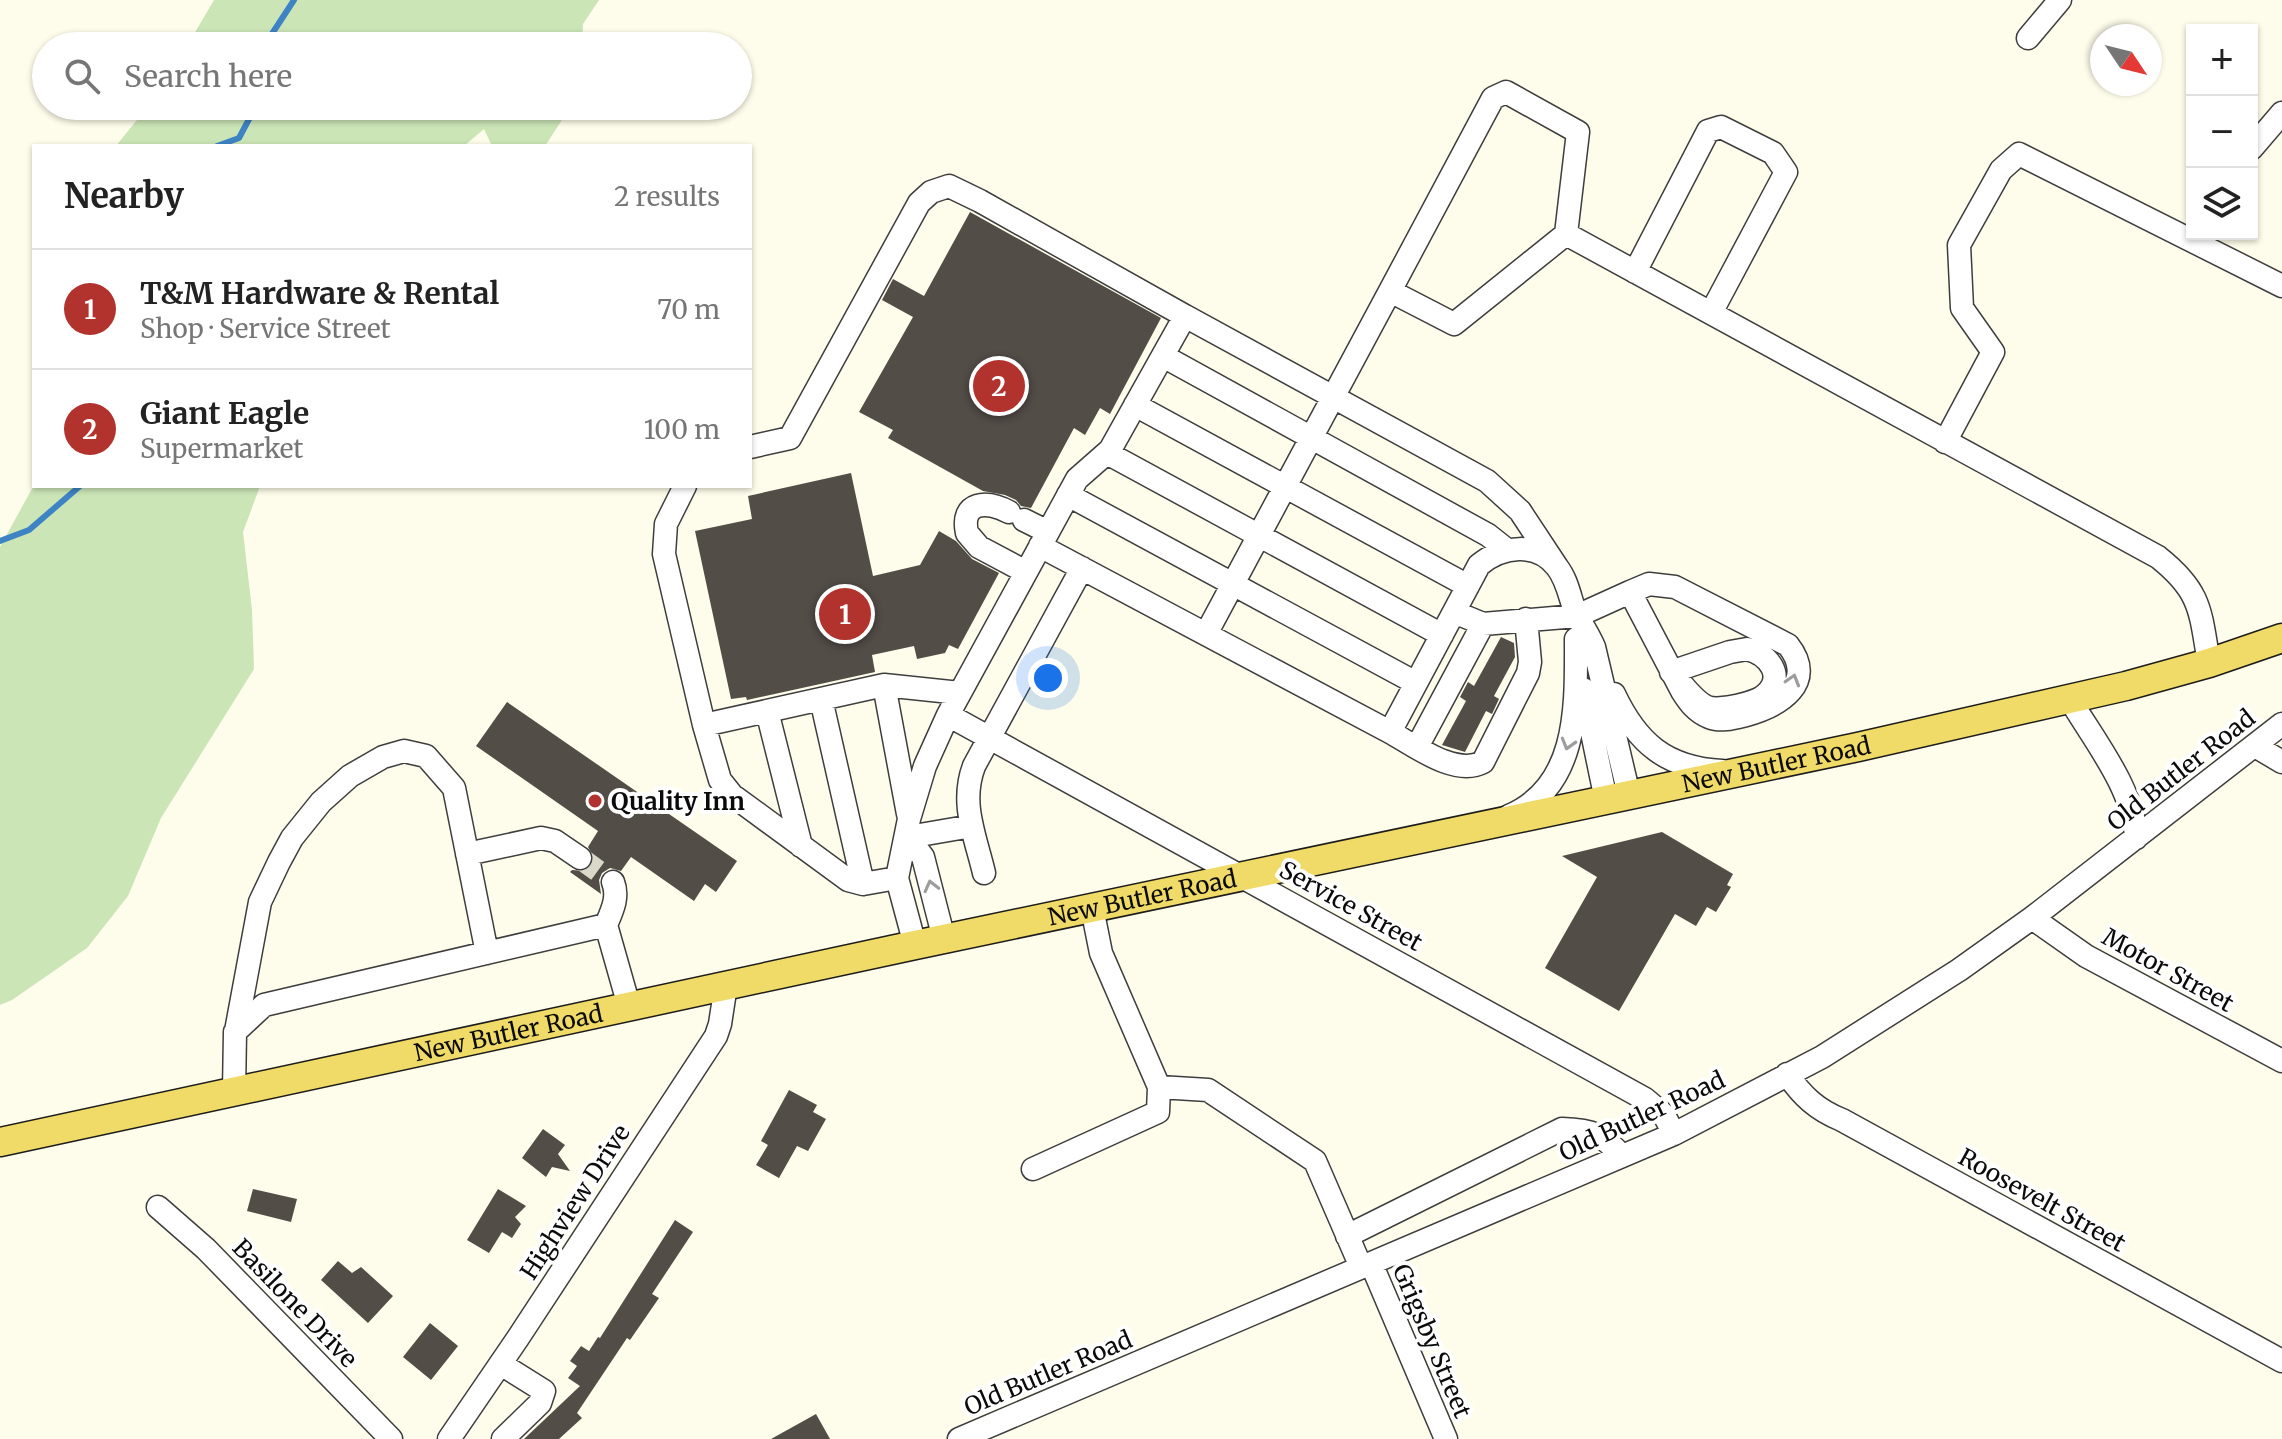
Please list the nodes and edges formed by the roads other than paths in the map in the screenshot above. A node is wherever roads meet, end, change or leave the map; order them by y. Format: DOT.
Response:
graph roads {
  1 [pos="2060,0"];
  2 [pos="2028,38"];
  3 [pos="2282,113"];
  4 [pos="2258,141"];
  5 [pos="1566,234"];
  6 [pos="1635,272"];
  7 [pos="2282,286"];
  8 [pos="1390,291"];
  9 [pos="1711,313"];
  10 [pos="1185,316"];
  11 [pos="1163,356"];
  12 [pos="1333,396"];
  13 [pos="1135,405"];
  14 [pos="1311,437"];
  15 [pos="1945,442"];
  16 [pos="752,447"];
  17 [pos="1107,453"];
  18 [pos="1284,487"];
  19 [pos="684,488"];
  20 [pos="1068,495"];
  21 [pos="1527,520"];
  22 [pos="1258,536"];
  23 [pos="1044,539"];
  24 [pos="1510,549"];
  25 [pos="1557,567"];
  26 [pos="1082,568"];
  27 [pos="1026,572"];
  28 [pos="1232,585"];
  29 [pos="1468,586"];
  30 [pos="1630,592"];
  31 [pos="1454,612"];
  32 [pos="1577,616"];
  33 [pos="1526,619"];
  34 [pos="1483,624"];
  35 [pos="1206,634"];
  36 [pos="1442,635"];
  37 [pos="2282,638"];
  38 [pos="1576,639"];
  39 [pos="1597,658"];
  40 [pos="2209,663"];
  41 [pos="1416,683"];
  42 [pos="884,685"];
  43 [pos="960,693"];
  44 [pos="2069,698"];
  45 [pos="821,699"];
  46 [pos="767,711"];
  47 [pos="948,715"];
  48 [pos="2282,724"];
  49 [pos="704,725"];
  50 [pos="1390,732"];
  51 [pos="990,737"];
  52 [pos="2255,746"];
  53 [pos="1417,747"];
  54 [pos="2282,762"];
  55 [pos="1747,770"];
  56 [pos="1618,797"];
  57 [pos="1491,824"];
  58 [pos="972,826"];
  59 [pos="908,828"];
  60 [pos="2136,838"];
  61 [pos="801,846"];
  62 [pos="467,854"];
  63 [pos="580,858"];
  64 [pos="984,873"];
  65 [pos="1244,875"];
  66 [pos="897,878"];
  67 [pos="613,882"];
  68 [pos="863,884"];
  69 [pos="1092,908"];
  70 [pos="2032,918"];
  71 [pos="606,925"];
  72 [pos="944,939"];
  73 [pos="915,945"];
  74 [pos="487,953"];
  75 [pos="726,985"];
  76 [pos="629,1006"];
  77 [pos="236,1031"];
  78 [pos="2282,1061"];
  79 [pos="1787,1074"];
  80 [pos="1159,1087"];
  81 [pos="234,1092"];
  82 [pos="1674,1134"];
  83 [pos="0,1142"];
  84 [pos="1622,1156"];
  85 [pos="1033,1169"];
  86 [pos="158,1207"];
  87 [pos="1347,1236"];
  88 [pos="1366,1265"];
  89 [pos="2282,1361"];
  90 [pos="501,1364"];
  91 [pos="461,1435"];
  92 [pos="391,1439"];
  93 [pos="503,1439"];
  94 [pos="959,1439"];
  95 [pos="1446,1439"];
  1 -- 2 [label="street"];
  3 -- 4 [label="street"];
  5 -- 6 [label="street"];
  5 -- 8 [label="street"];
  5 -- 8 [label="street"];
  6 -- 9 [label="street"];
  6 -- 9 [label="street"];
  7 -- 15 [label="street"];
  8 -- 12 [label="street"];
  9 -- 15 [label="street"];
  10 -- 11 [label="street"];
  10 -- 12 [label="street"];
  10 -- 16 [label="street"];
  11 -- 13 [label="street"];
  11 -- 14 [label="street"];
  12 -- 14 [label="street"];
  12 -- 21 [label="street"];
  13 -- 17 [label="street"];
  13 -- 18 [label="street"];
  14 -- 18 [label="street"];
  14 -- 24 [label="street"];
  15 -- 40 [label="street"];
  17 -- 20 [label="street"];
  17 -- 22 [label="street"];
  18 -- 22 [label="street"];
  18 -- 29 [label="street"];
  19 -- 49 [label="street"];
  20 -- 23 [label="street"];
  20 -- 28 [label="street"];
  21 -- 24 [label="street"];
  21 -- 25 [label="street"];
  22 -- 28 [label="street"];
  22 -- 36 [label="street"];
  23 -- 26 [label="street"];
  23 -- 27 [label="street"];
  23 -- 27 [label="street"];
  24 -- 25 [label="street"];
  24 -- 29 [label="street"];
  25 -- 32 [label="street"];
  26 -- 35 [label="street"];
  26 -- 51 [label="street"];
  27 -- 43 [label="street"];
  28 -- 35 [label="street"];
  28 -- 41 [label="street"];
  29 -- 31 [label="street"];
  30 -- 30 [label="street, one-way"];
  30 -- 32 [label="street"];
  31 -- 34 [label="street"];
  31 -- 36 [label="street"];
  32 -- 33 [label="street"];
  32 -- 38 [label="street"];
  32 -- 39 [label="street"];
  33 -- 34 [label="street"];
  33 -- 53 [label="street"];
  34 -- 53 [label="street"];
  35 -- 50 [label="street"];
  36 -- 41 [label="street"];
  37 -- 40 [label="main road, New Butler Road"];
  38 -- 56 [label="street"];
  38 -- 57 [label="street, one-way"];
  39 -- 55 [label="street"];
  39 -- 56 [label="street"];
  40 -- 44 [label="main road, New Butler Road"];
  41 -- 50 [label="street"];
  42 -- 43 [label="street"];
  42 -- 45 [label="street"];
  42 -- 59 [label="street"];
  43 -- 47 [label="street"];
  44 -- 55 [label="main road, New Butler Road"];
  44 -- 60 [label="street"];
  45 -- 46 [label="street"];
  45 -- 68 [label="street"];
  46 -- 49 [label="street"];
  46 -- 61 [label="street"];
  47 -- 51 [label="street, Service Street"];
  47 -- 59 [label="street"];
  48 -- 52 [label="street, Old Butler Road"];
  49 -- 61 [label="street"];
  50 -- 53 [label="street"];
  51 -- 58 [label="street"];
  51 -- 65 [label="street, Service Street"];
  52 -- 54 [label="street"];
  52 -- 60 [label="street, Old Butler Road"];
  55 -- 56 [label="main road, New Butler Road"];
  56 -- 57 [label="main road, New Butler Road"];
  57 -- 65 [label="main road, New Butler Road"];
  58 -- 59 [label="street"];
  58 -- 64 [label="street"];
  59 -- 66 [label="street"];
  72 -- 59 [label="street, one-way"];
  60 -- 70 [label="street, Old Butler Road"];
  61 -- 68 [label="street"];
  62 -- 63 [label="street"];
  62 -- 74 [label="street"];
  62 -- 77 [label="street"];
  65 -- 69 [label="main road, New Butler Road"];
  65 -- 82 [label="street, Service Street"];
  66 -- 68 [label="street"];
  66 -- 73 [label="street"];
  67 -- 71 [label="street"];
  69 -- 72 [label="main road, New Butler Road"];
  69 -- 80 [label="street"];
  70 -- 78 [label="street, Motor Street"];
  70 -- 79 [label="street, Old Butler Road"];
  71 -- 74 [label="street"];
  71 -- 76 [label="street"];
  72 -- 73 [label="main road, New Butler Road"];
  73 -- 75 [label="main road, New Butler Road"];
  74 -- 77 [label="street"];
  75 -- 76 [label="main road, New Butler Road"];
  75 -- 90 [label="street, Highview Drive"];
  76 -- 81 [label="main road, New Butler Road"];
  77 -- 81 [label="street"];
  79 -- 82 [label="street, Old Butler Road"];
  79 -- 89 [label="street, Roosevelt Street"];
  80 -- 85 [label="street"];
  80 -- 87 [label="street, Grigsby Street"];
  81 -- 83 [label="main road, New Butler Road"];
  82 -- 84 [label="street, Old Butler Road"];
  84 -- 87 [label="street"];
  84 -- 88 [label="street, Old Butler Road"];
  86 -- 92 [label="street, Basilone Drive"];
  87 -- 88 [label="street, Grigsby Street"];
  88 -- 94 [label="street, Old Butler Road"];
  88 -- 95 [label="street, Grigsby Street"];
  90 -- 91 [label="street, Highview Drive"];
  90 -- 93 [label="street"];
}
